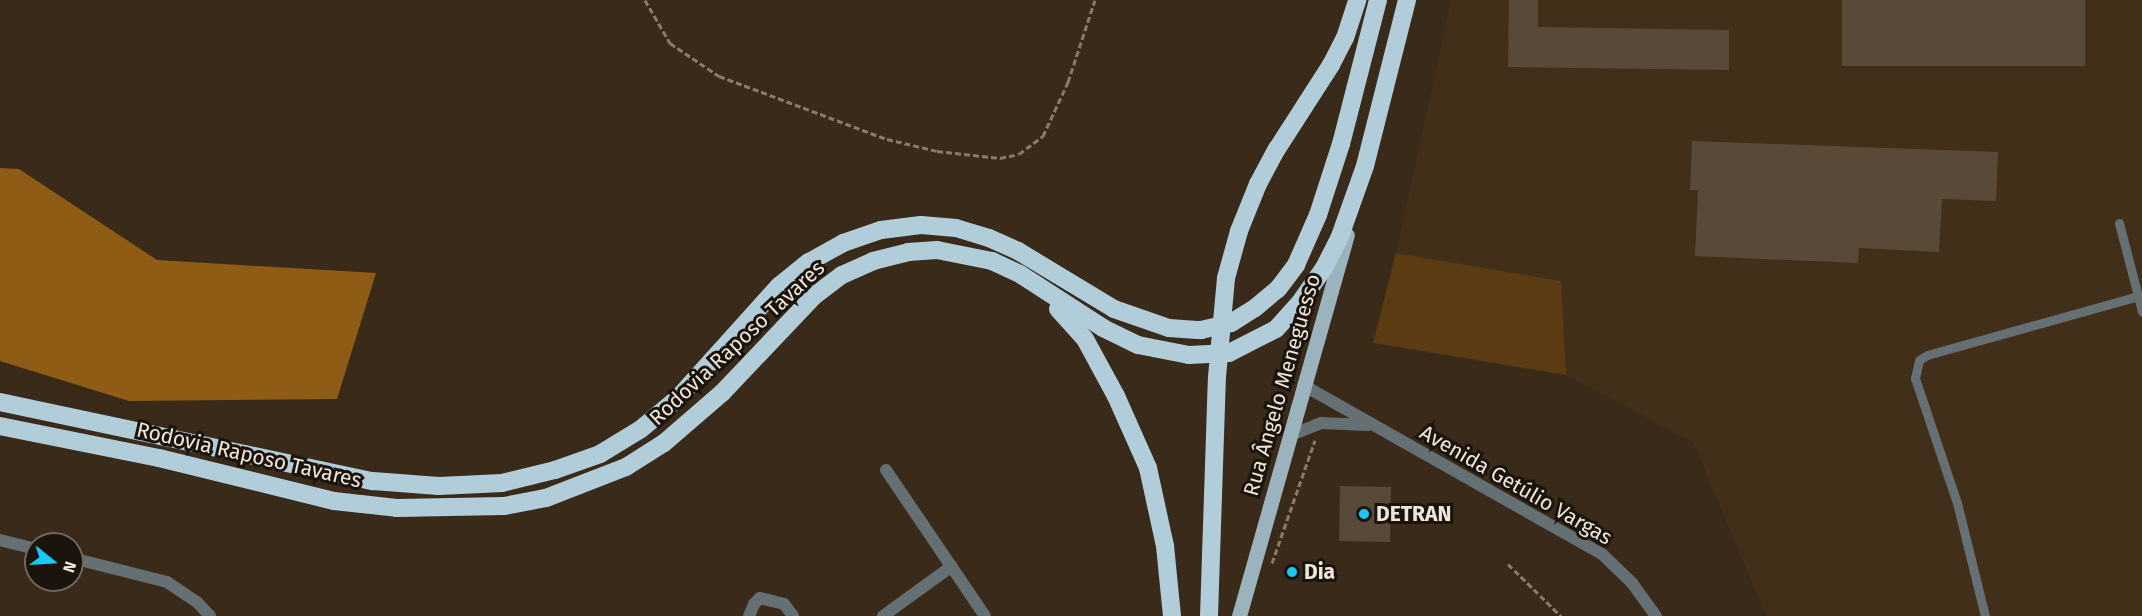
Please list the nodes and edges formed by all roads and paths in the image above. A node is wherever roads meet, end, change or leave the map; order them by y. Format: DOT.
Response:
graph roads {
  1 [pos="645,0"];
  2 [pos="1095,0"];
  3 [pos="1357,0"];
  4 [pos="1378,0"];
  5 [pos="1407,0"];
  6 [pos="1365,166"];
  7 [pos="2119,223"];
  8 [pos="1041,289"];
  9 [pos="2138,296"];
  10 [pos="2142,312"];
  11 [pos="1303,385"];
  12 [pos="0,402"];
  13 [pos="1321,423"];
  14 [pos="0,426"];
  15 [pos="1372,426"];
  16 [pos="1289,436"];
  17 [pos="886,470"];
  18 [pos="0,540"];
  19 [pos="24,546"];
  20 [pos="84,561"];
  21 [pos="1508,564"];
  22 [pos="952,566"];
  23 [pos="1268,573"];
  24 [pos="210,616"];
  25 [pos="749,616"];
  26 [pos="793,616"];
  27 [pos="883,616"];
  28 [pos="985,616"];
  29 [pos="1172,616"];
  30 [pos="1209,616"];
  31 [pos="1239,616"];
  32 [pos="1562,616"];
  33 [pos="1656,616"];
  34 [pos="1985,616"];
  1 -- 2 [label="path"];
  3 -- 30 [label="highway, bridge"];
  4 -- 12 [label="highway, Rodovia Raposo Tavares"];
  5 -- 6 [label="highway, Rodovia Raposo Tavares"];
  6 -- 8 [label="highway, Rodovia Raposo Tavares"];
  6 -- 11 [label="main road, Rua Ângelo Meneguesso"];
  7 -- 9 [label="lane"];
  8 -- 14 [label="highway, Rodovia Raposo Tavares"];
  8 -- 29 [label="highway"];
  9 -- 10 [label="lane"];
  9 -- 34 [label="lane"];
  11 -- 15 [label="street, Avenida Getúlio Vargas"];
  11 -- 16 [label="main road, Rua Ângelo Meneguesso"];
  13 -- 15 [label="street, Avenida Getúlio Vargas"];
  13 -- 16 [label="street, Avenida Getúlio Vargas"];
  13 -- 23 [label="path"];
  15 -- 33 [label="street, Avenida Getúlio Vargas"];
  16 -- 31 [label="main road, Rua Ângelo Meneguesso"];
  17 -- 22 [label="street"];
  18 -- 19 [label="street"];
  20 -- 24 [label="street"];
  21 -- 32 [label="path"];
  22 -- 27 [label="street"];
  22 -- 28 [label="street"];
  25 -- 26 [label="street"];
}
